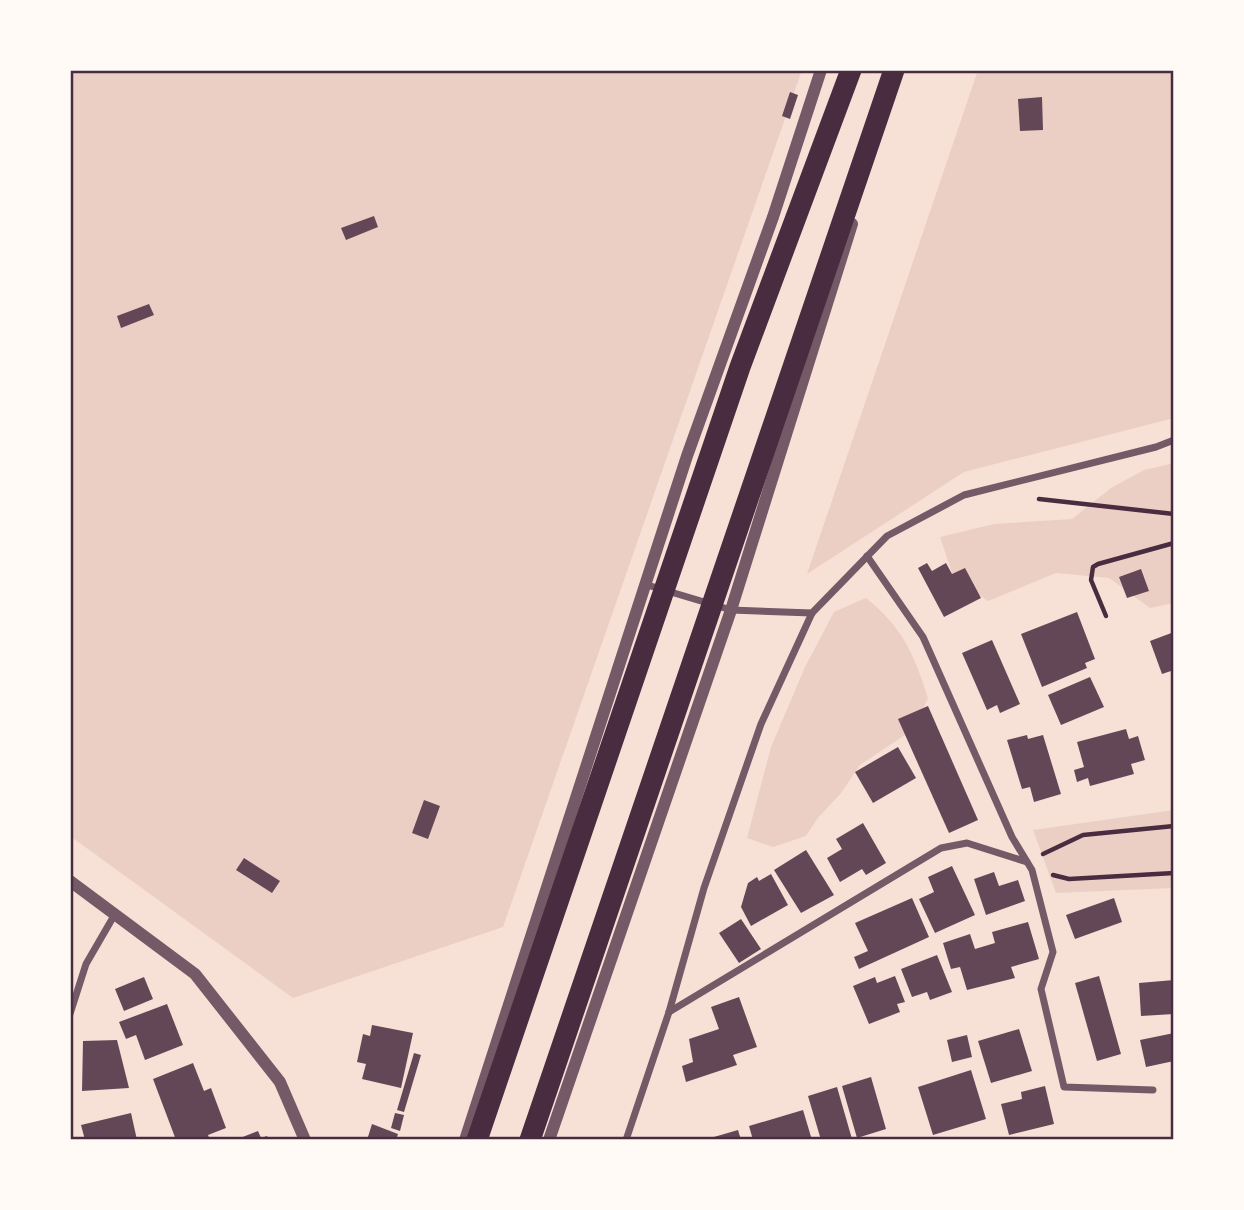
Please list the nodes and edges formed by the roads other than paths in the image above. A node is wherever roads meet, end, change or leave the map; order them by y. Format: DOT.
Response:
graph roads {
  1 [pos="821,70"];
  2 [pos="851,70"];
  3 [pos="894,70"];
  4 [pos="901,70"];
  5 [pos="1174,440"];
  6 [pos="867,556"];
  7 [pos="645,584"];
  8 [pos="731,610"];
  9 [pos="812,613"];
  10 [pos="1028,862"];
  11 [pos="70,881"];
  12 [pos="115,914"];
  13 [pos="669,1012"];
  14 [pos="70,1014"];
  15 [pos="1153,1090"];
  16 [pos="305,1140"];
  17 [pos="465,1140"];
  18 [pos="477,1140"];
  19 [pos="530,1140"];
  20 [pos="549,1140"];
  21 [pos="626,1140"];
  1 -- 7 [label="street"];
  2 -- 18 [label="highway"];
  3 -- 19 [label="highway"];
  4 -- 8 [label="street"];
  5 -- 6 [label="street"];
  6 -- 9 [label="street"];
  6 -- 10 [label="street"];
  7 -- 8 [label="street"];
  7 -- 17 [label="street"];
  8 -- 9 [label="street"];
  8 -- 20 [label="street"];
  9 -- 13 [label="street"];
  10 -- 13 [label="street"];
  10 -- 15 [label="street"];
  11 -- 12 [label="street"];
  12 -- 14 [label="street"];
  12 -- 16 [label="street"];
  13 -- 21 [label="street"];
}
